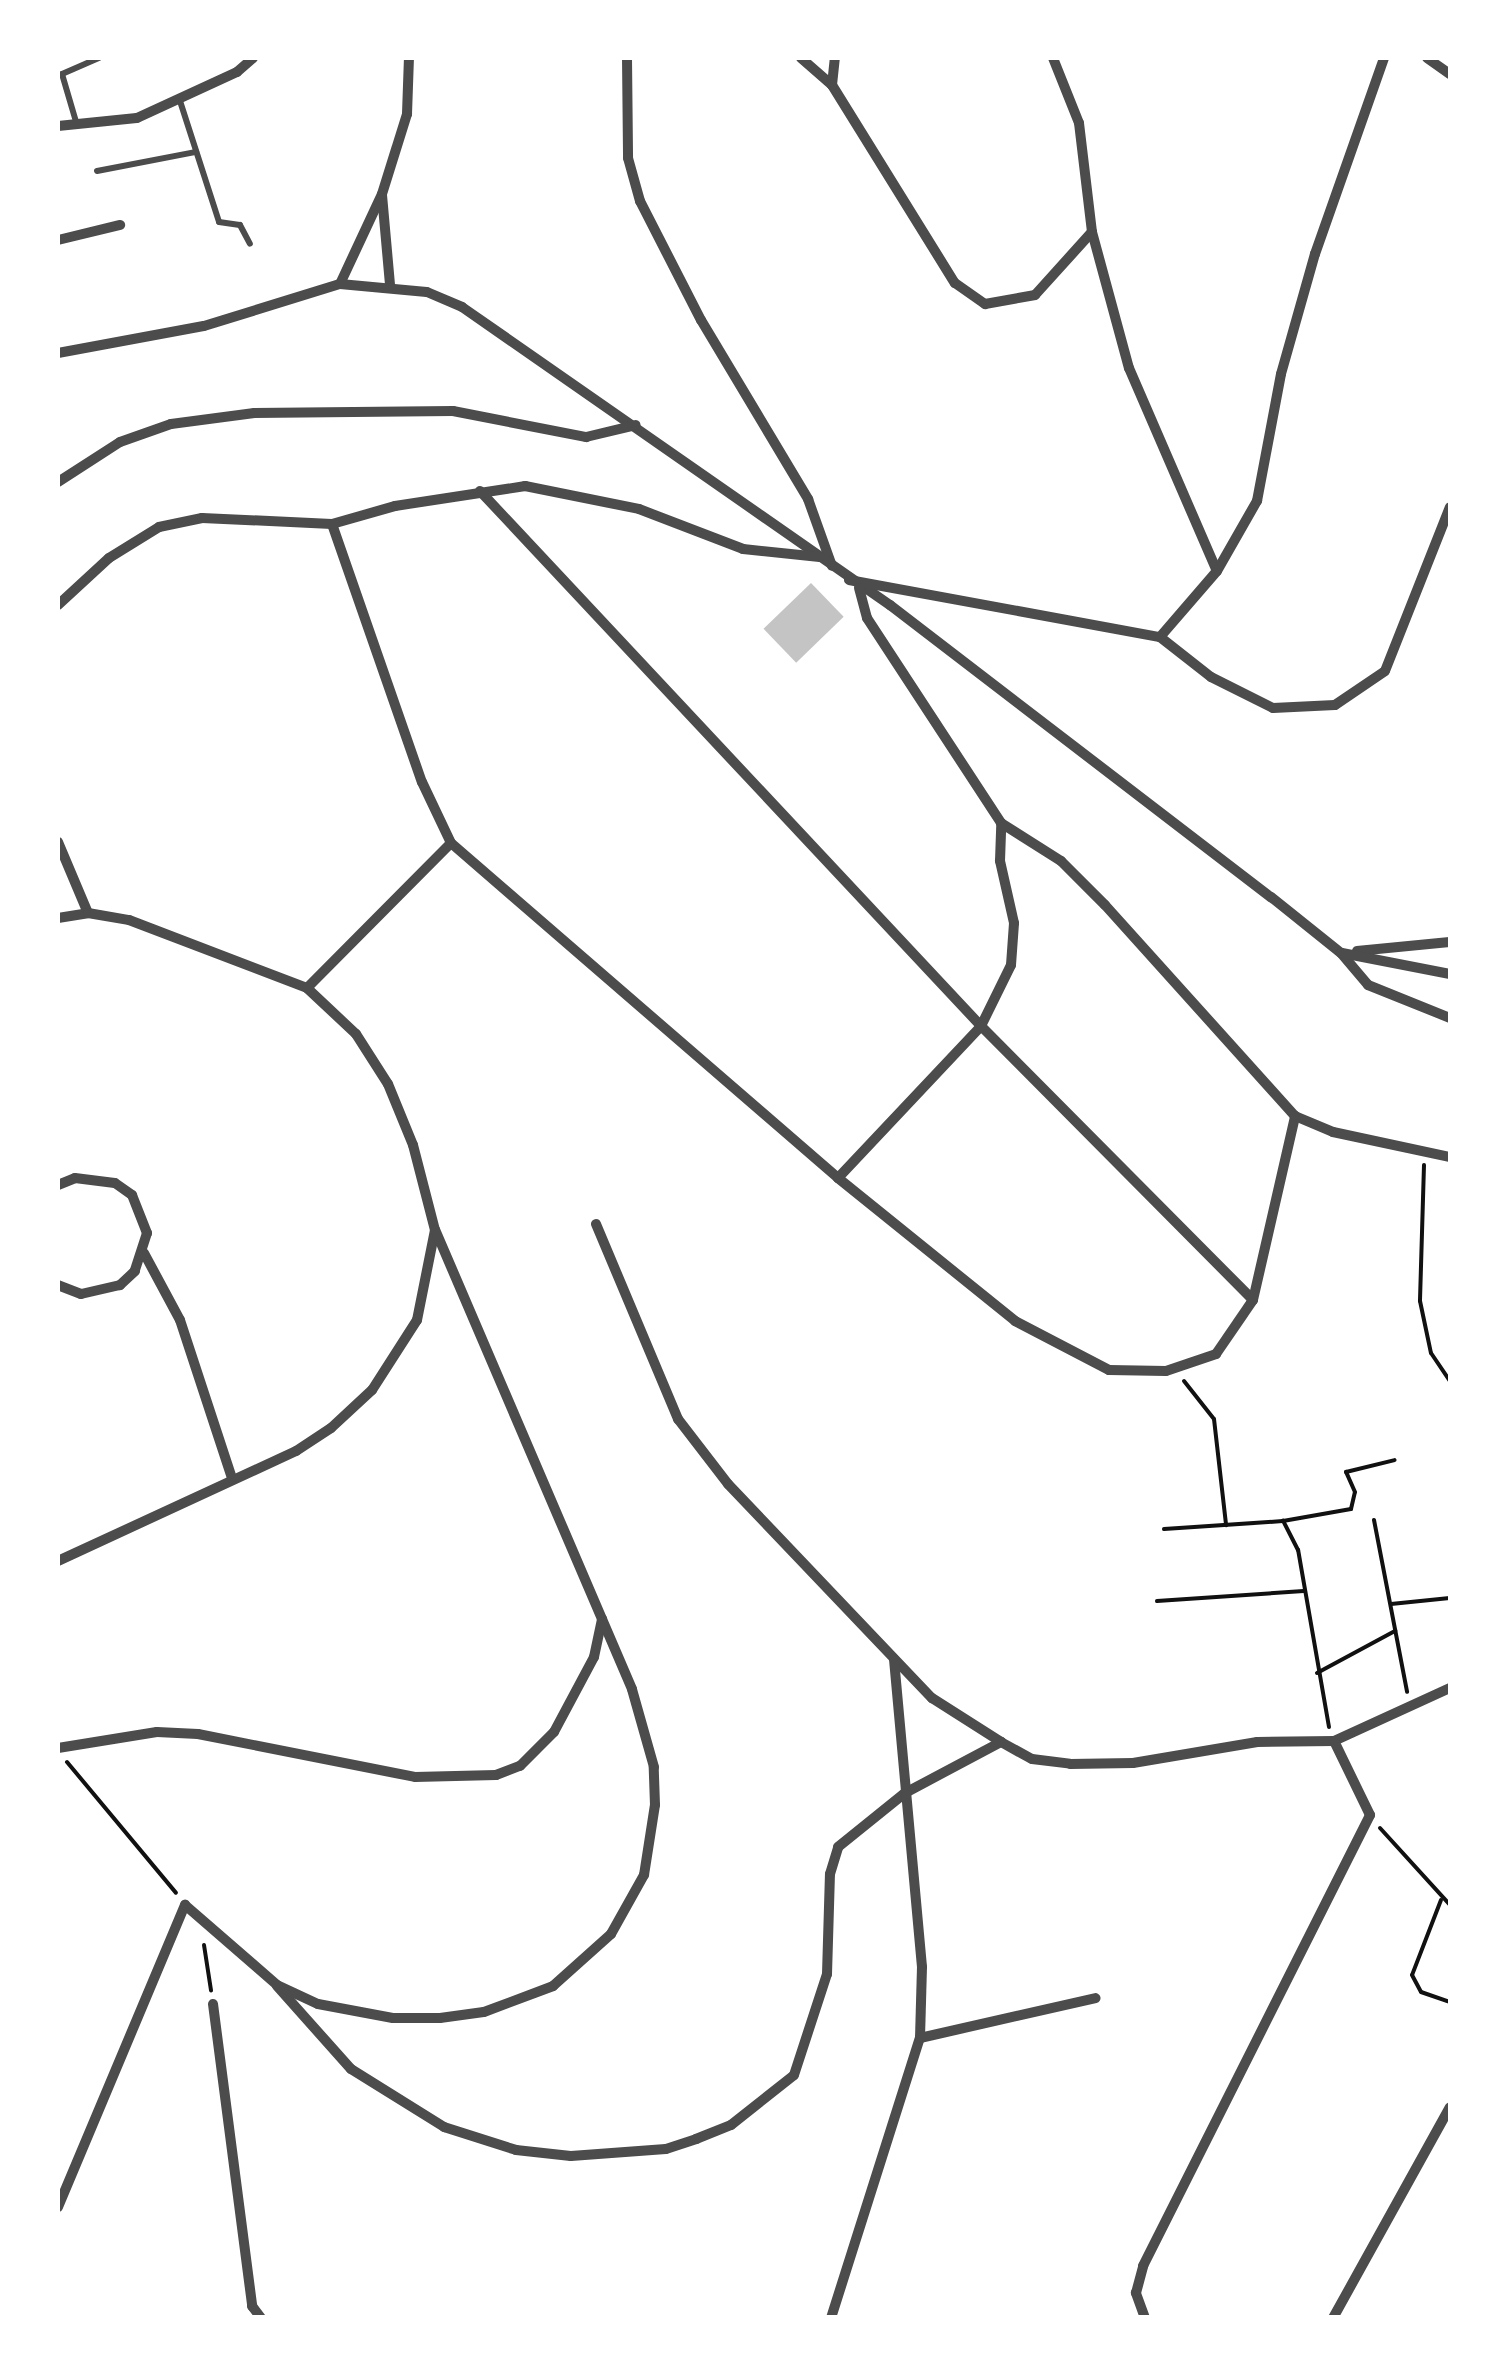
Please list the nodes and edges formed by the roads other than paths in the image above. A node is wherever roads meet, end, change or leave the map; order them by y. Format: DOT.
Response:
graph roads {
  1 [pos="98,58"];
  2 [pos="252,58"];
  3 [pos="409,58"];
  4 [pos="627,58"];
  5 [pos="802,58"];
  6 [pos="834,58"];
  7 [pos="1053,58"];
  8 [pos="1384,58"];
  9 [pos="1427,58"];
  10 [pos="1450,74"];
  11 [pos="832,85"];
  12 [pos="180,101"];
  13 [pos="76,125"];
  14 [pos="58,126"];
  15 [pos="196,152"];
  16 [pos="97,171"];
  17 [pos="382,194"];
  18 [pos="120,225"];
  19 [pos="1092,232"];
  20 [pos="58,240"];
  21 [pos="250,244"];
  22 [pos="340,284"];
  23 [pos="390,285"];
  24 [pos="58,353"];
  25 [pos="636,425"];
  26 [pos="58,482"];
  27 [pos="480,490"];
  28 [pos="1450,507"];
  29 [pos="332,524"];
  30 [pos="822,557"];
  31 [pos="832,566"];
  32 [pos="1217,570"];
  33 [pos="848,580"];
  34 [pos="859,588"];
  35 [pos="58,605"];
  36 [pos="1160,637"];
  37 [pos="1001,823"];
  38 [pos="58,842"];
  39 [pos="451,843"];
  40 [pos="88,913"];
  41 [pos="58,918"];
  42 [pos="1450,942"];
  43 [pos="1341,953"];
  44 [pos="1450,974"];
  45 [pos="307,988"];
  46 [pos="1450,1018"];
  47 [pos="981,1026"];
  48 [pos="1295,1116"];
  49 [pos="1450,1157"];
  50 [pos="838,1178"];
  51 [pos="58,1185"];
  52 [pos="596,1224"];
  53 [pos="436,1230"];
  54 [pos="144,1253"];
  55 [pos="58,1285"];
  56 [pos="1253,1300"];
  57 [pos="232,1478"];
  58 [pos="58,1561"];
  59 [pos="602,1618"];
  60 [pos="894,1659"];
  61 [pos="1450,1688"];
  62 [pos="1334,1741"];
  63 [pos="1001,1742"];
  64 [pos="58,1750"];
  65 [pos="905,1793"];
  66 [pos="277,1986"];
  67 [pos="1096,1998"];
  68 [pos="213,2004"];
  69 [pos="920,2038"];
  70 [pos="1450,2108"];
  71 [pos="58,2207"];
  72 [pos="250,2312"];
  73 [pos="261,2318"];
  74 [pos="832,2318"];
  75 [pos="1145,2318"];
  76 [pos="1333,2318"];
  1 -- 13 [label="lane"];
  2 -- 12 [label="street"];
  3 -- 17 [label="street"];
  4 -- 31 [label="street"];
  5 -- 11 [label="street"];
  6 -- 11 [label="street"];
  7 -- 19 [label="street"];
  8 -- 32 [label="street"];
  9 -- 10 [label="street"];
  11 -- 19 [label="street"];
  12 -- 13 [label="street"];
  12 -- 15 [label="lane"];
  13 -- 14 [label="street"];
  15 -- 16 [label="lane"];
  15 -- 21 [label="lane"];
  17 -- 22 [label="street"];
  17 -- 23 [label="street"];
  18 -- 20 [label="street"];
  19 -- 32 [label="street"];
  22 -- 23 [label="street"];
  22 -- 24 [label="street"];
  23 -- 25 [label="street"];
  25 -- 26 [label="street"];
  25 -- 30 [label="street"];
  27 -- 29 [label="street"];
  27 -- 30 [label="street"];
  27 -- 47 [label="street"];
  28 -- 36 [label="street"];
  29 -- 35 [label="street"];
  29 -- 39 [label="street"];
  30 -- 31 [label="street"];
  31 -- 33 [label="street"];
  32 -- 36 [label="street"];
  33 -- 34 [label="street"];
  33 -- 36 [label="street"];
  34 -- 37 [label="street"];
  34 -- 43 [label="street"];
  37 -- 47 [label="street"];
  37 -- 48 [label="street"];
  38 -- 40 [label="street"];
  39 -- 45 [label="street"];
  39 -- 50 [label="street"];
  40 -- 41 [label="street"];
  40 -- 45 [label="street"];
  42 -- 43 [label="street"];
  43 -- 44 [label="street"];
  43 -- 46 [label="street"];
  45 -- 53 [label="street"];
  47 -- 50 [label="street"];
  47 -- 56 [label="street"];
  48 -- 49 [label="street"];
  48 -- 56 [label="street"];
  50 -- 56 [label="street"];
  51 -- 54 [label="street"];
  52 -- 60 [label="street"];
  53 -- 57 [label="street"];
  53 -- 59 [label="street"];
  54 -- 55 [label="street"];
  54 -- 57 [label="street"];
  57 -- 58 [label="street"];
  59 -- 64 [label="street"];
  59 -- 66 [label="street"];
  60 -- 63 [label="street"];
  60 -- 65 [label="street"];
  61 -- 62 [label="street"];
  62 -- 63 [label="street"];
  62 -- 75 [label="street"];
  63 -- 65 [label="street"];
  65 -- 66 [label="street"];
  65 -- 69 [label="street"];
  66 -- 71 [label="street"];
  67 -- 69 [label="street"];
  68 -- 72 [label="street"];
  69 -- 74 [label="street"];
  70 -- 76 [label="street"];
  72 -- 73 [label="street"];
}
